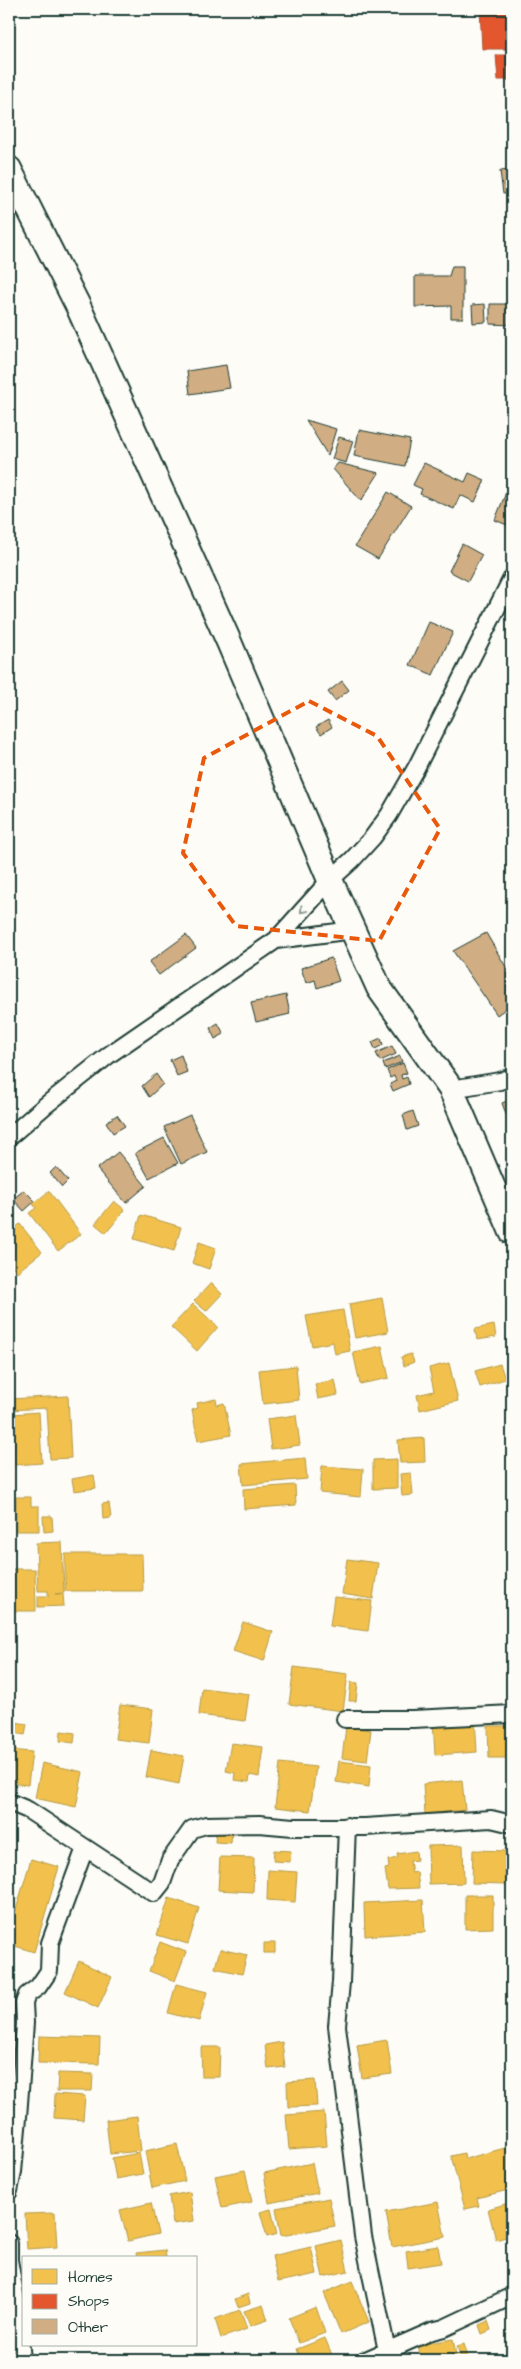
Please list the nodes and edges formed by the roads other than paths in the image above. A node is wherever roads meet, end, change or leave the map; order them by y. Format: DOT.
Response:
graph roads {
  1 [pos="9,170"];
  2 [pos="512,578"];
  3 [pos="330,880"];
  4 [pos="353,930"];
  5 [pos="276,940"];
  6 [pos="512,1077"];
  7 [pos="451,1089"];
  8 [pos="9,1137"];
  9 [pos="512,1232"];
  10 [pos="512,1714"];
  11 [pos="345,1719"];
  12 [pos="9,1802"];
  13 [pos="512,1824"];
  14 [pos="347,1826"];
  15 [pos="85,1848"];
  16 [pos="16,2054"];
  17 [pos="9,2191"];
  18 [pos="9,2244"];
  19 [pos="512,2296"];
  20 [pos="386,2351"];
  21 [pos="22,2360"];
  22 [pos="366,2360"];
  1 -- 3 [label="main road"];
  2 -- 3 [label="street"];
  3 -- 4 [label="main road"];
  3 -- 5 [label="street, one-way"];
  4 -- 5 [label="street"];
  4 -- 7 [label="main road"];
  5 -- 8 [label="street"];
  6 -- 7 [label="street"];
  7 -- 9 [label="main road"];
  10 -- 11 [label="street"];
  12 -- 15 [label="street"];
  13 -- 14 [label="street"];
  14 -- 15 [label="street"];
  14 -- 20 [label="street"];
  15 -- 16 [label="street"];
  16 -- 17 [label="street"];
  18 -- 21 [label="street"];
  19 -- 20 [label="street"];
  20 -- 22 [label="street"];
}
